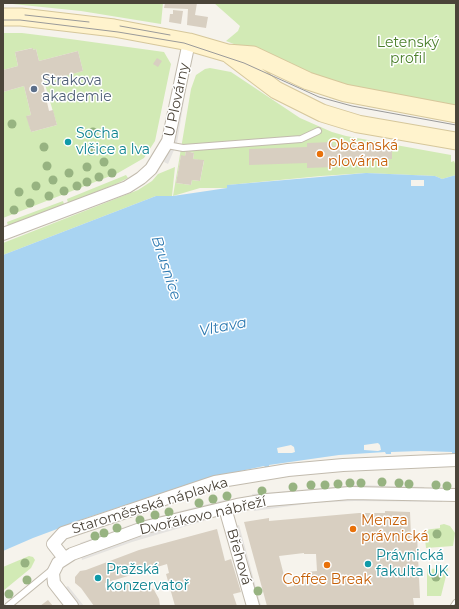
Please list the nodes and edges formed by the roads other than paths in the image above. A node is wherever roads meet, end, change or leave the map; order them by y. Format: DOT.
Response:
graph roads {
  1 [pos="3,17"];
  2 [pos="189,42"];
  3 [pos="227,53"];
  4 [pos="247,68"];
  5 [pos="456,114"];
  6 [pos="318,131"];
  7 [pos="456,131"];
  8 [pos="456,141"];
  9 [pos="166,145"];
  10 [pos="3,234"];
  11 [pos="456,460"];
  12 [pos="456,495"];
  13 [pos="225,508"];
  14 [pos="64,558"];
  15 [pos="54,568"];
  16 [pos="8,606"];
  17 [pos="72,606"];
  18 [pos="253,606"];
  1 -- 2 [label="main road"];
  2 -- 3 [label="main road"];
  2 -- 9 [label="street, U Plovárny"];
  3 -- 4 [label="main road"];
  3 -- 5 [label="main road"];
  4 -- 7 [label="main road"];
  4 -- 8 [label="main road"];
  6 -- 9 [label="lane"];
  9 -- 10 [label="street, U Plovárny"];
  11 -- 14 [label="street, Staroměstská náplavka"];
  12 -- 13 [label="street, Dvořákovo nábřeží"];
  13 -- 14 [label="street, Dvořákovo nábřeží"];
  13 -- 18 [label="street, Břehová"];
  14 -- 15 [label="street, Dvořákovo nábřeží"];
  15 -- 16 [label="lane"];
  15 -- 17 [label="street"];
}
